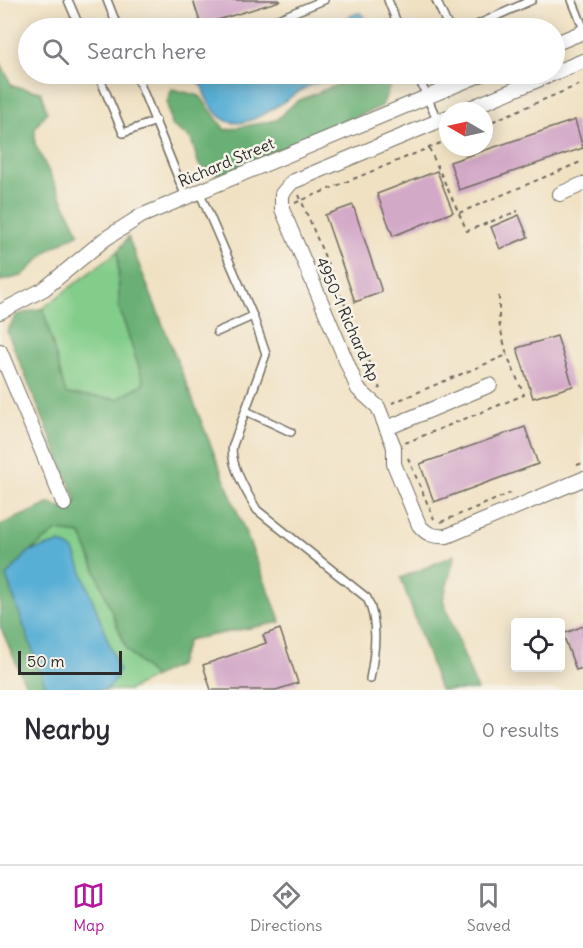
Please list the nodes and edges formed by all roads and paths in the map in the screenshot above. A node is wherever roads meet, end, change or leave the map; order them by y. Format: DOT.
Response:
graph roads {
  1 [pos="68,0"];
  2 [pos="107,0"];
  3 [pos="324,0"];
  4 [pos="388,0"];
  5 [pos="436,0"];
  6 [pos="532,0"];
  7 [pos="572,0"];
  8 [pos="76,18"];
  9 [pos="114,18"];
  10 [pos="280,18"];
  11 [pos="395,18"];
  12 [pos="444,18"];
  13 [pos="492,18"];
  14 [pos="583,27"];
  15 [pos="583,32"];
  16 [pos="565,40"];
  17 [pos="583,60"];
  18 [pos="565,68"];
  19 [pos="583,83"];
  20 [pos="102,84"];
  21 [pos="140,84"];
  22 [pos="422,84"];
  23 [pos="457,84"];
  24 [pos="527,84"];
  25 [pos="427,96"];
  26 [pos="484,102"];
  27 [pos="439,114"];
  28 [pos="156,121"];
  29 [pos="493,121"];
  30 [pos="439,122"];
  31 [pos="439,144"];
  32 [pos="429,148"];
  33 [pos="583,161"];
  34 [pos="293,181"];
  35 [pos="583,184"];
  36 [pos="193,194"];
  37 [pos="560,194"];
  38 [pos="302,201"];
  39 [pos="282,209"];
  40 [pos="518,211"];
  41 [pos="459,213"];
  42 [pos="499,294"];
  43 [pos="0,312"];
  44 [pos="253,316"];
  45 [pos="217,332"];
  46 [pos="0,351"];
  47 [pos="507,355"];
  48 [pos="489,386"];
  49 [pos="381,390"];
  50 [pos="386,405"];
  51 [pos="246,411"];
  52 [pos="387,428"];
  53 [pos="291,432"];
  54 [pos="402,445"];
  55 [pos="407,454"];
  56 [pos="583,463"];
  57 [pos="572,467"];
  58 [pos="583,479"];
  59 [pos="520,489"];
  60 [pos="64,504"];
  61 [pos="370,679"];
  1 -- 8 [label="lane"];
  2 -- 9 [label="lane"];
  3 -- 10 [label="lane"];
  4 -- 11 [label="lane"];
  5 -- 12 [label="lane"];
  6 -- 13 [label="lane"];
  7 -- 14 [label="lane"];
  15 -- 16 [label="street"];
  17 -- 18 [label="street"];
  19 -- 29 [label="path"];
  20 -- 28 [label="lane"];
  21 -- 28 [label="lane"];
  22 -- 25 [label="lane"];
  23 -- 25 [label="street, Richard Street"];
  24 -- 26 [label="street"];
  25 -- 27 [label="lane"];
  25 -- 36 [label="street, Richard Street"];
  28 -- 36 [label="lane"];
  30 -- 34 [label="street"];
  31 -- 32 [label="path"];
  32 -- 38 [label="path"];
  32 -- 41 [label="path"];
  33 -- 41 [label="path"];
  34 -- 38 [label="path"];
  34 -- 39 [label="street"];
  35 -- 37 [label="street"];
  36 -- 43 [label="street, Richard Street"];
  36 -- 44 [label="lane"];
  38 -- 39 [label="path"];
  38 -- 49 [label="path"];
  39 -- 52 [label="street, 4950-1 Richard Ap"];
  40 -- 41 [label="path"];
  42 -- 47 [label="path"];
  44 -- 45 [label="lane"];
  44 -- 51 [label="lane"];
  46 -- 60 [label="street"];
  47 -- 50 [label="path"];
  47 -- 54 [label="path"];
  48 -- 52 [label="street"];
  51 -- 53 [label="lane"];
  51 -- 61 [label="lane"];
  52 -- 58 [label="street, 4950-1 Richard Ap"];
  55 -- 59 [label="path"];
  56 -- 57 [label="path"];
}
